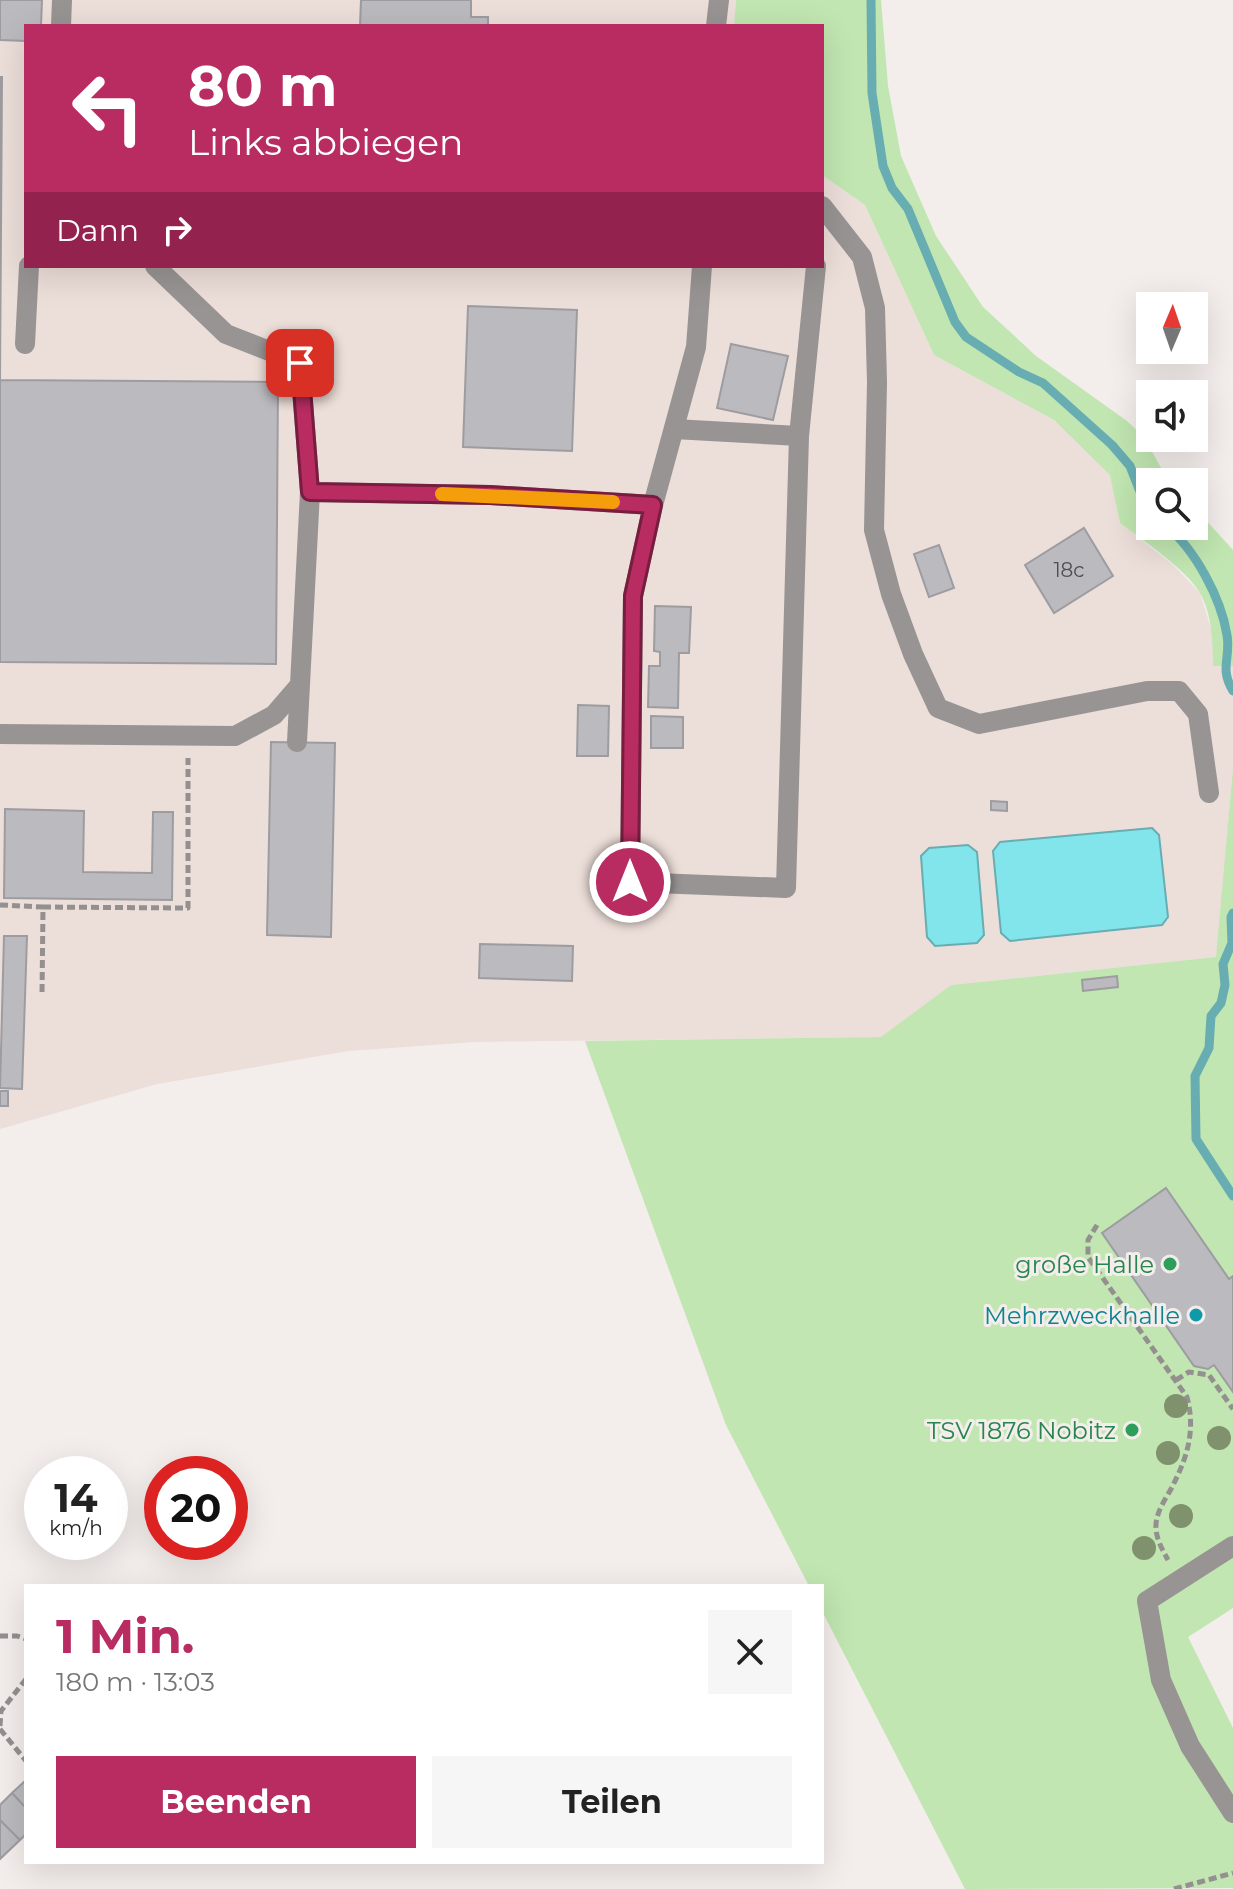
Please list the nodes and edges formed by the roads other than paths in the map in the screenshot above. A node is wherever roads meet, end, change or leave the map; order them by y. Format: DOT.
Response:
graph roads {
  1 [pos="62,0"];
  2 [pos="719,0"];
  3 [pos="61,24"];
  4 [pos="716,24"];
  5 [pos="824,209"];
  6 [pos="29,268"];
  7 [pos="157,268"];
  8 [pos="702,268"];
  9 [pos="816,268"];
  10 [pos="25,344"];
  11 [pos="674,429"];
  12 [pos="799,436"];
  13 [pos="310,492"];
  14 [pos="653,505"];
  15 [pos="299,686"];
  16 [pos="0,734"];
  17 [pos="297,742"];
  18 [pos="1209,793"];
  19 [pos="1233,1546"];
  20 [pos="1233,1813"];
  1 -- 3 [label="lane"];
  2 -- 4 [label="lane"];
  5 -- 18 [label="lane"];
  6 -- 10 [label="lane"];
  7 -- 13 [label="lane"];
  8 -- 11 [label="lane"];
  9 -- 12 [label="lane"];
  11 -- 12 [label="lane"];
  11 -- 14 [label="lane"];
  12 -- 14 [label="lane"];
  13 -- 14 [label="lane"];
  13 -- 15 [label="lane"];
  15 -- 16 [label="lane"];
  15 -- 17 [label="lane"];
  19 -- 20 [label="lane"];
}
